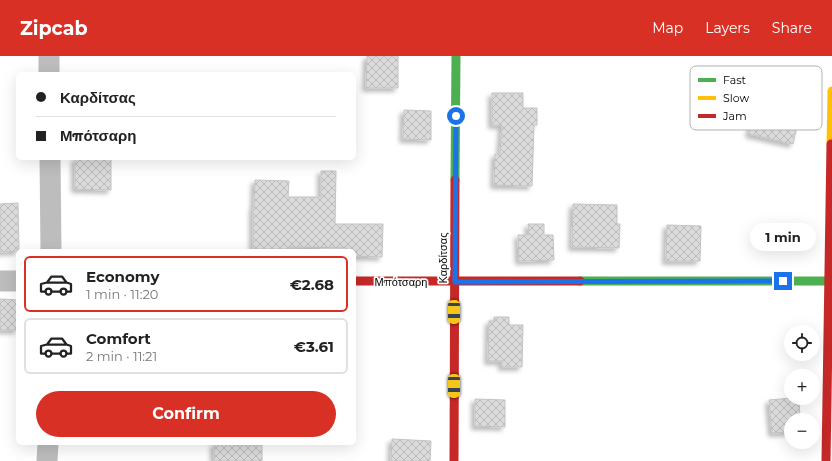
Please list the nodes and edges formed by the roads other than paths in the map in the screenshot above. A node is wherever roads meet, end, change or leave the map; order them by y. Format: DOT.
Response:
graph roads {
  1 [pos="49,56"];
  2 [pos="456,56"];
  3 [pos="49,72"];
  4 [pos="832,91"];
  5 [pos="50,160"];
  6 [pos="50,249"];
  7 [pos="0,281"];
  8 [pos="16,281"];
  9 [pos="356,281"];
  10 [pos="831,281"];
  11 [pos="455,282"];
  12 [pos="48,445"];
  13 [pos="47,461"];
  14 [pos="454,461"];
  15 [pos="826,461"];
  1 -- 3 [label="street"];
  2 -- 11 [label="street, Καρδίτσας"];
  4 -- 10 [label="street"];
  5 -- 6 [label="street"];
  7 -- 8 [label="street"];
  9 -- 11 [label="street, Μπότσαρη"];
  10 -- 11 [label="street, Μπότσαρη"];
  10 -- 15 [label="street"];
  11 -- 14 [label="street, Καρδίτσας"];
  12 -- 13 [label="street"];
}
